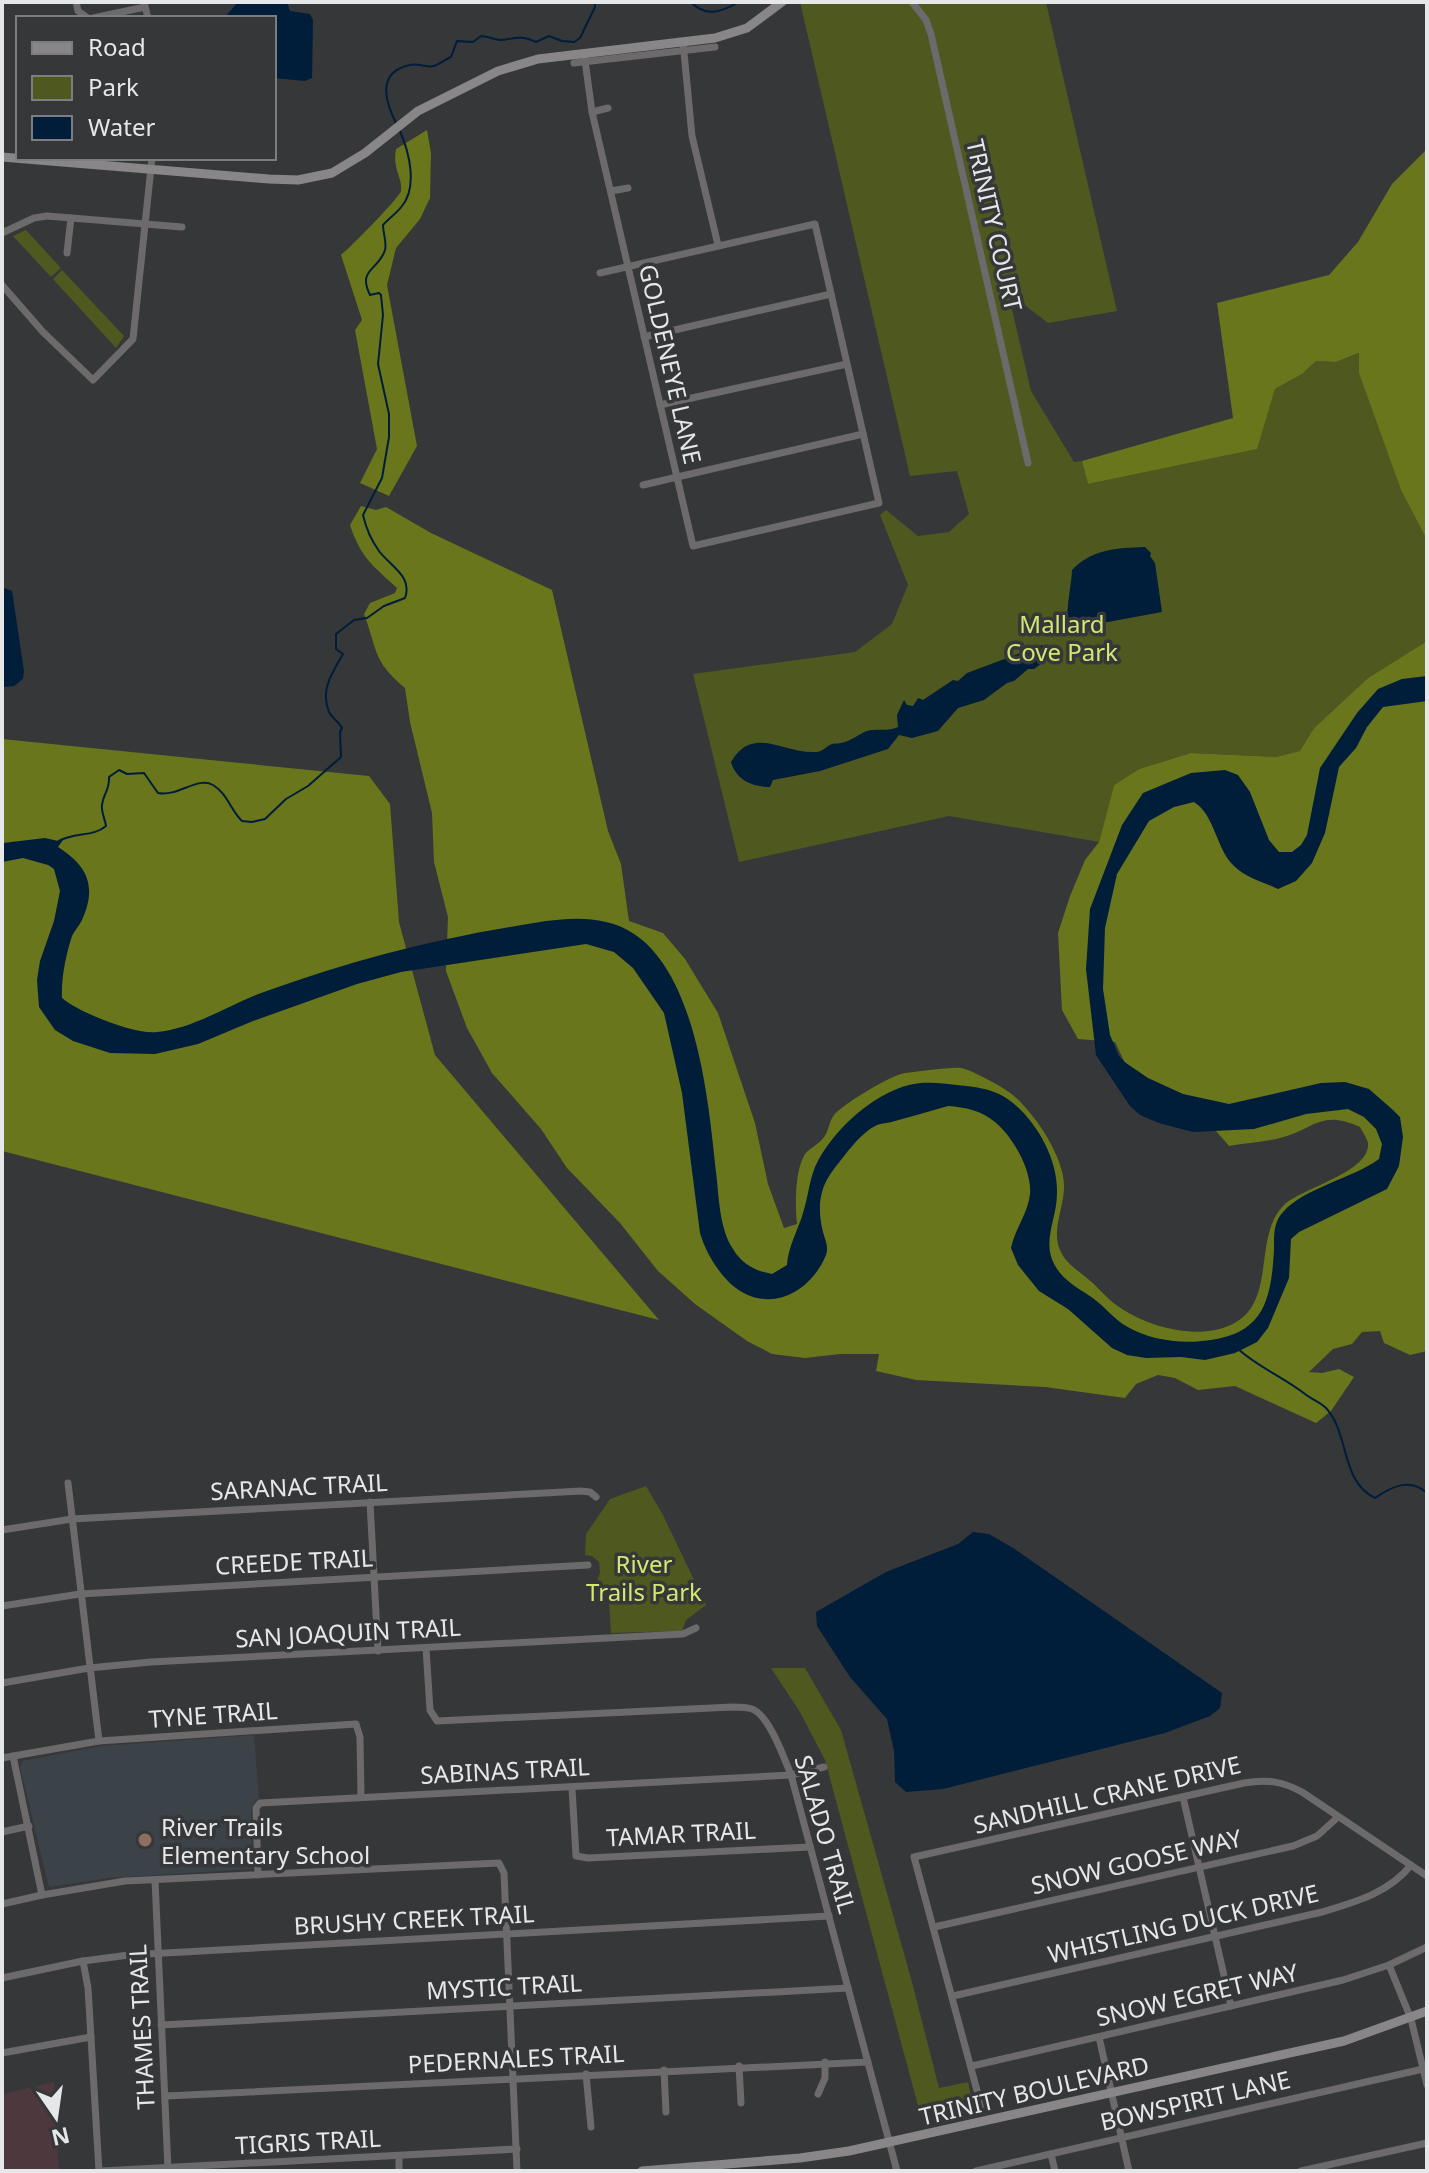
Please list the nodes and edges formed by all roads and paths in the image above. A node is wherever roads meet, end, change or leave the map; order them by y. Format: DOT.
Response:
graph roads {
  1 [pos="782,2"];
  2 [pos="912,2"];
  3 [pos="145,4"];
  4 [pos="92,16"];
  5 [pos="683,46"];
  6 [pos="715,47"];
  7 [pos="585,57"];
  8 [pos="574,63"];
  9 [pos="608,108"];
  10 [pos="592,112"];
  11 [pos="39,160"];
  12 [pos="152,160"];
  13 [pos="150,169"];
  14 [pos="628,188"];
  15 [pos="611,191"];
  16 [pos="71,218"];
  17 [pos="145,225"];
  18 [pos="182,227"];
  19 [pos="2,233"];
  20 [pos="718,245"];
  21 [pos="67,253"];
  22 [pos="629,266"];
  23 [pos="600,273"];
  24 [pos="2,285"];
  25 [pos="831,294"];
  26 [pos="644,337"];
  27 [pos="847,364"];
  28 [pos="660,405"];
  29 [pos="863,434"];
  30 [pos="1028,463"];
  31 [pos="676,477"];
  32 [pos="643,485"];
  33 [pos="68,1483"];
  34 [pos="596,1497"];
  35 [pos="370,1502"];
  36 [pos="72,1519"];
  37 [pos="2,1530"];
  38 [pos="588,1565"];
  39 [pos="374,1577"];
  40 [pos="80,1594"];
  41 [pos="2,1606"];
  42 [pos="696,1628"];
  43 [pos="426,1648"];
  44 [pos="378,1651"];
  45 [pos="89,1668"];
  46 [pos="2,1683"];
  47 [pos="99,1741"];
  48 [pos="13,1756"];
  49 [pos="2,1758"];
  50 [pos="824,1767"];
  51 [pos="791,1775"];
  52 [pos="572,1788"];
  53 [pos="361,1797"];
  54 [pos="1183,1797"];
  55 [pos="1338,1817"];
  56 [pos="29,1826"];
  57 [pos="2,1832"];
  58 [pos="810,1847"];
  59 [pos="1411,1865"];
  60 [pos="1200,1867"];
  61 [pos="258,1875"];
  62 [pos="1427,1876"];
  63 [pos="155,1880"];
  64 [pos="42,1895"];
  65 [pos="2,1904"];
  66 [pos="829,1916"];
  67 [pos="934,1927"];
  68 [pos="507,1934"];
  69 [pos="1215,1937"];
  70 [pos="1427,1947"];
  71 [pos="156,1953"];
  72 [pos="83,1961"];
  73 [pos="1389,1965"];
  74 [pos="2,1978"];
  75 [pos="848,1988"];
  76 [pos="953,1996"];
  77 [pos="510,2006"];
  78 [pos="1231,2006"];
  79 [pos="1427,2011"];
  80 [pos="1411,2019"];
  81 [pos="161,2025"];
  82 [pos="91,2037"];
  83 [pos="1099,2037"];
  84 [pos="2,2053"];
  85 [pos="1424,2058"];
  86 [pos="825,2062"];
  87 [pos="868,2062"];
  88 [pos="739,2066"];
  89 [pos="972,2066"];
  90 [pos="1423,2069"];
  91 [pos="664,2070"];
  92 [pos="586,2074"];
  93 [pos="514,2078"];
  94 [pos="1427,2085"];
  95 [pos="818,2094"];
  96 [pos="1112,2094"];
  97 [pos="166,2096"];
  98 [pos="741,2103"];
  99 [pos="982,2109"];
  100 [pos="666,2112"];
  101 [pos="591,2127"];
  102 [pos="1121,2137"];
  103 [pos="891,2143"];
  104 [pos="1427,2143"];
  105 [pos="517,2149"];
  106 [pos="1051,2154"];
  107 [pos="399,2156"];
  108 [pos="316,2161"];
  109 [pos="239,2168"];
  110 [pos="168,2169"];
  111 [pos="399,2169"];
  112 [pos="100,2171"];
  113 [pos="316,2171"];
  114 [pos="517,2171"];
  115 [pos="642,2171"];
  116 [pos="897,2171"];
  117 [pos="976,2171"];
  118 [pos="1055,2171"];
  119 [pos="1129,2171"];
  120 [pos="1301,2171"];
  1 -- 5 [label="main road"];
  2 -- 30 [label="street, TRINITY COURT"];
  3 -- 4 [label="street"];
  5 -- 6 [label="street"];
  5 -- 7 [label="main road"];
  5 -- 20 [label="street"];
  7 -- 8 [label="street"];
  7 -- 10 [label="street, GOLDENEYE LANE"];
  7 -- 13 [label="main road"];
  9 -- 10 [label="street"];
  10 -- 15 [label="street, GOLDENEYE LANE"];
  11 -- 13 [label="main road"];
  12 -- 13 [label="street"];
  13 -- 17 [label="street"];
  14 -- 15 [label="street"];
  15 -- 22 [label="street, GOLDENEYE LANE"];
  16 -- 17 [label="street"];
  16 -- 19 [label="street"];
  16 -- 21 [label="street"];
  17 -- 18 [label="street"];
  17 -- 24 [label="street"];
  20 -- 22 [label="street"];
  20 -- 25 [label="street"];
  22 -- 23 [label="street"];
  22 -- 26 [label="street, GOLDENEYE LANE"];
  25 -- 26 [label="street"];
  25 -- 27 [label="street"];
  26 -- 28 [label="street, GOLDENEYE LANE"];
  27 -- 28 [label="street"];
  27 -- 29 [label="street"];
  28 -- 31 [label="street, GOLDENEYE LANE"];
  29 -- 31 [label="street"];
  29 -- 31 [label="street, GOLDENEYE LANE"];
  31 -- 32 [label="street"];
  33 -- 36 [label="street"];
  34 -- 35 [label="street, SARANAC TRAIL"];
  35 -- 36 [label="street, SARANAC TRAIL"];
  35 -- 39 [label="street"];
  36 -- 37 [label="street, SARANAC TRAIL"];
  36 -- 40 [label="street"];
  38 -- 39 [label="street, CREEDE TRAIL"];
  39 -- 40 [label="street, CREEDE TRAIL"];
  39 -- 44 [label="street"];
  40 -- 41 [label="street, CREEDE TRAIL"];
  40 -- 45 [label="street"];
  42 -- 43 [label="street, SAN JOAQUIN TRAIL"];
  43 -- 44 [label="street, SAN JOAQUIN TRAIL"];
  43 -- 51 [label="street, SALADO TRAIL"];
  44 -- 45 [label="street, SAN JOAQUIN TRAIL"];
  45 -- 46 [label="street, SAN JOAQUIN TRAIL"];
  45 -- 47 [label="street"];
  47 -- 48 [label="street, TYNE TRAIL"];
  47 -- 53 [label="street, TYNE TRAIL"];
  48 -- 49 [label="street, TYNE TRAIL"];
  48 -- 56 [label="street"];
  50 -- 51 [label="street, SABINAS TRAIL"];
  51 -- 52 [label="street, SABINAS TRAIL"];
  51 -- 58 [label="street, SALADO TRAIL"];
  52 -- 53 [label="street, SABINAS TRAIL"];
  52 -- 58 [label="street, TAMAR TRAIL"];
  53 -- 61 [label="street, SABINAS TRAIL"];
  54 -- 55 [label="street, SANDHILL CRANE DRIVE"];
  54 -- 60 [label="street"];
  54 -- 67 [label="street, SANDHILL CRANE DRIVE"];
  55 -- 59 [label="street, SANDHILL CRANE DRIVE"];
  55 -- 60 [label="street, SNOW GOOSE WAY"];
  56 -- 57 [label="street"];
  56 -- 64 [label="street"];
  58 -- 66 [label="street, SALADO TRAIL"];
  59 -- 62 [label="street, SANDHILL CRANE DRIVE"];
  59 -- 69 [label="street, WHISTLING DUCK DRIVE"];
  60 -- 67 [label="street, SNOW GOOSE WAY"];
  60 -- 69 [label="street"];
  61 -- 63 [label="street"];
  61 -- 68 [label="street"];
  63 -- 64 [label="street"];
  63 -- 71 [label="street, THAMES TRAIL"];
  64 -- 65 [label="street"];
  66 -- 68 [label="street, BRUSHY CREEK TRAIL"];
  66 -- 75 [label="street, SALADO TRAIL"];
  67 -- 76 [label="street"];
  68 -- 71 [label="street, BRUSHY CREEK TRAIL"];
  68 -- 77 [label="street"];
  69 -- 76 [label="street, WHISTLING DUCK DRIVE"];
  69 -- 78 [label="street"];
  70 -- 73 [label="street, SNOW EGRET WAY"];
  71 -- 72 [label="street, BRUSHY CREEK TRAIL"];
  71 -- 81 [label="street, THAMES TRAIL"];
  72 -- 74 [label="street, BRUSHY CREEK TRAIL"];
  72 -- 82 [label="street"];
  73 -- 78 [label="street, SNOW EGRET WAY"];
  73 -- 80 [label="street"];
  75 -- 77 [label="street, MYSTIC TRAIL"];
  75 -- 87 [label="street, SALADO TRAIL"];
  76 -- 89 [label="street"];
  77 -- 81 [label="street, MYSTIC TRAIL"];
  77 -- 93 [label="street"];
  78 -- 83 [label="street, SNOW EGRET WAY"];
  79 -- 80 [label="main road, TRINITY BOULEVARD"];
  80 -- 85 [label="street"];
  80 -- 96 [label="main road, TRINITY BOULEVARD"];
  81 -- 97 [label="street, THAMES TRAIL"];
  82 -- 84 [label="street"];
  82 -- 112 [label="street"];
  83 -- 89 [label="street, SNOW EGRET WAY"];
  83 -- 96 [label="street"];
  85 -- 90 [label="street"];
  86 -- 87 [label="street, PEDERNALES TRAIL"];
  86 -- 88 [label="street, PEDERNALES TRAIL"];
  86 -- 95 [label="street"];
  87 -- 103 [label="street, SALADO TRAIL"];
  88 -- 91 [label="street, PEDERNALES TRAIL"];
  88 -- 98 [label="street"];
  89 -- 99 [label="street"];
  90 -- 94 [label="street"];
  90 -- 102 [label="street, BOWSPIRIT LANE"];
  91 -- 92 [label="street, PEDERNALES TRAIL"];
  91 -- 100 [label="street"];
  92 -- 93 [label="street, PEDERNALES TRAIL"];
  92 -- 101 [label="street"];
  93 -- 97 [label="street, PEDERNALES TRAIL"];
  93 -- 105 [label="street"];
  96 -- 102 [label="street"];
  96 -- 103 [label="main road, TRINITY BOULEVARD"];
  97 -- 110 [label="street, THAMES TRAIL"];
  102 -- 106 [label="street, BOWSPIRIT LANE"];
  102 -- 119 [label="street"];
  103 -- 115 [label="main road, TRINITY BOULEVARD"];
  103 -- 116 [label="street, SALADO TRAIL"];
  104 -- 120 [label="street"];
  105 -- 107 [label="street, TIGRIS TRAIL"];
  105 -- 114 [label="street"];
  106 -- 117 [label="street, BOWSPIRIT LANE"];
  106 -- 118 [label="street"];
  107 -- 108 [label="street, TIGRIS TRAIL"];
  107 -- 111 [label="street"];
  108 -- 109 [label="street, TIGRIS TRAIL"];
  108 -- 113 [label="street"];
  109 -- 110 [label="street, TIGRIS TRAIL"];
  110 -- 112 [label="street, TIGRIS TRAIL"];
}
